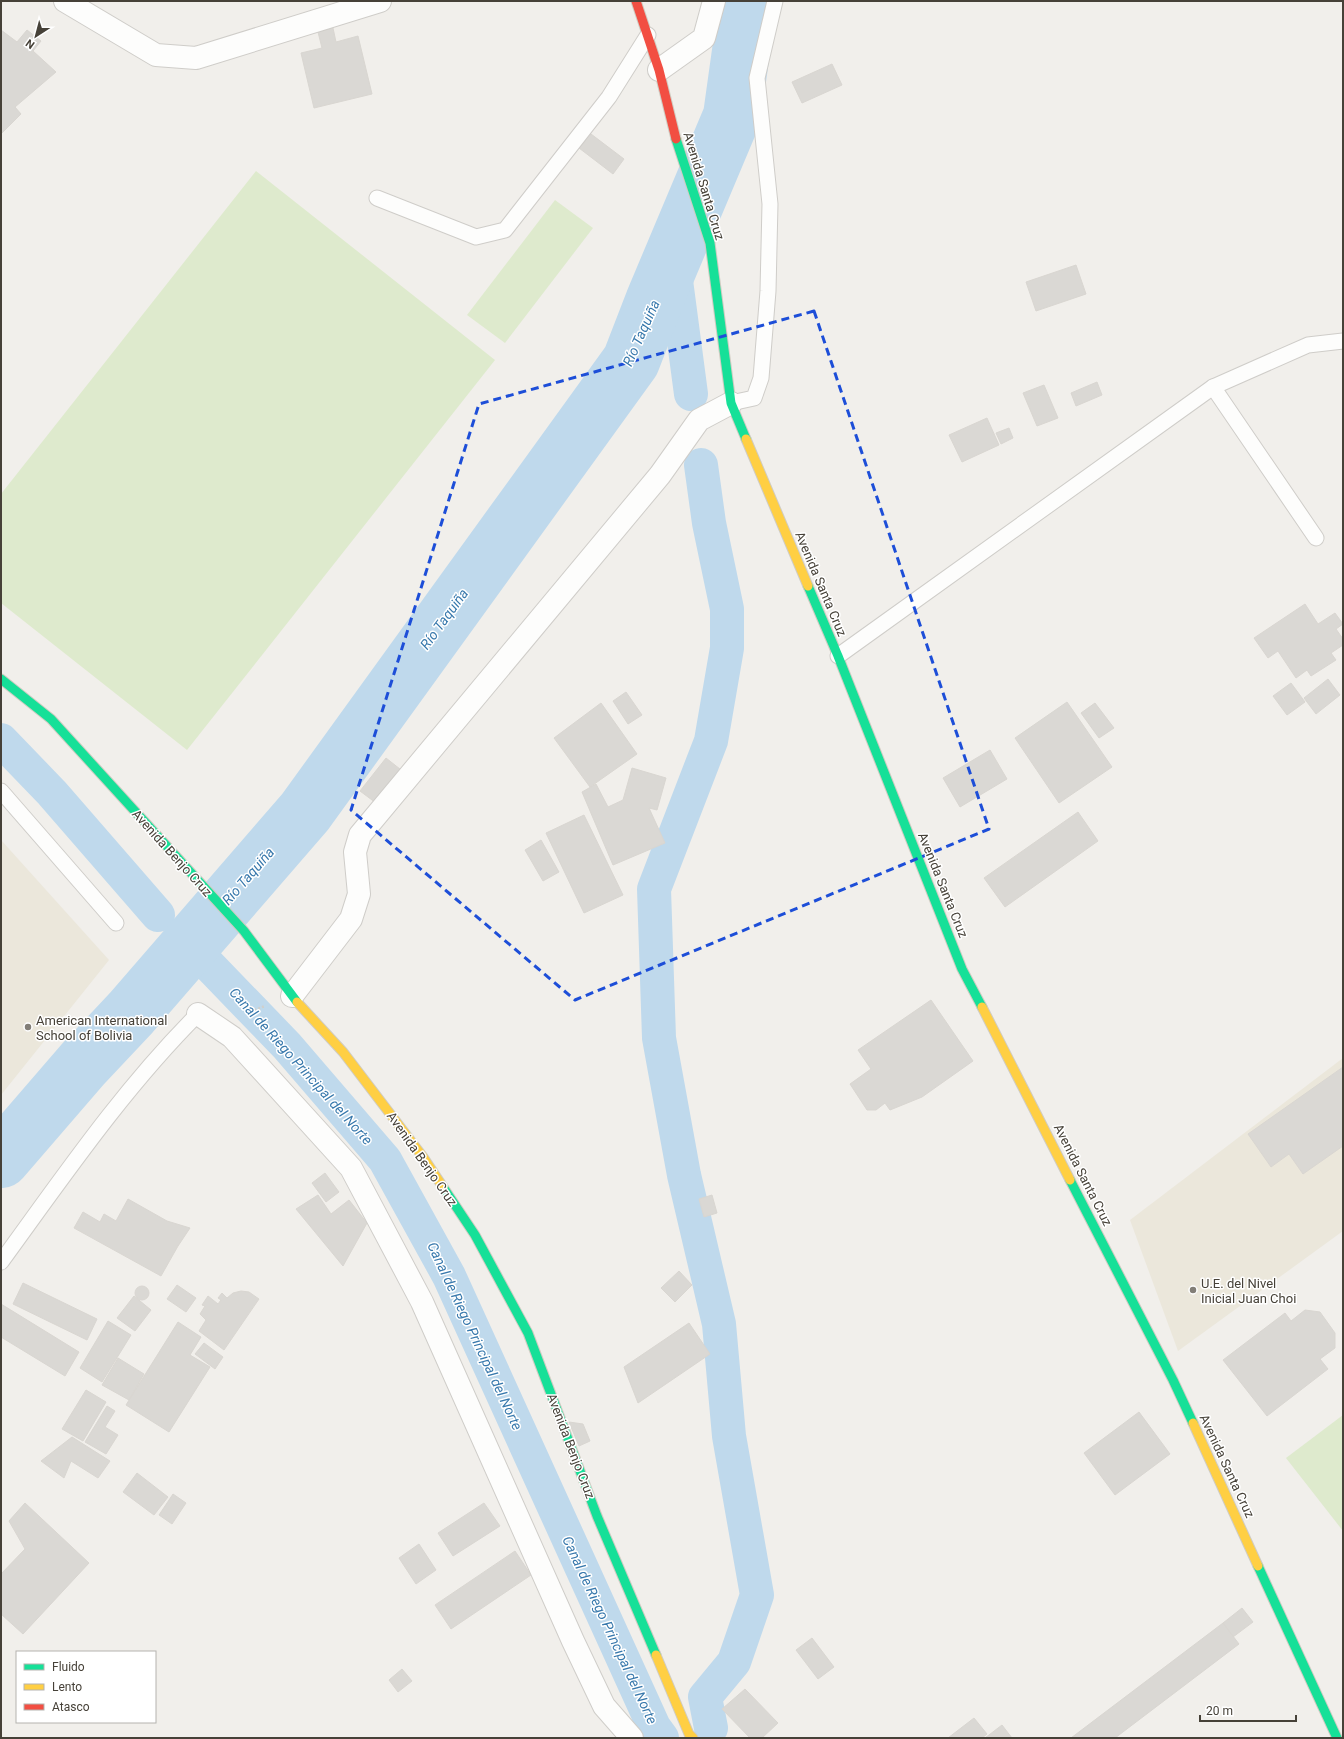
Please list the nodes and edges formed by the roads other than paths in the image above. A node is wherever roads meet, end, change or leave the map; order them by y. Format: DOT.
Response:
graph roads {
  1 [pos="65,1"];
  2 [pos="380,1"];
  3 [pos="636,1"];
  4 [pos="714,1"];
  5 [pos="775,1"];
  6 [pos="648,35"];
  7 [pos="659,70"];
  8 [pos="377,198"];
  9 [pos="1343,341"];
  10 [pos="1213,387"];
  11 [pos="731,403"];
  12 [pos="1316,538"];
  13 [pos="838,656"];
  14 [pos="1,679"];
  15 [pos="1,792"];
  16 [pos="116,923"];
  17 [pos="292,996"];
  18 [pos="206,1020"];
  19 [pos="1,1262"];
  20 [pos="632,1738"];
  21 [pos="693,1738"];
  22 [pos="1337,1738"];
  1 -- 2 [label="street"];
  3 -- 6 [label="street, Avenida Santa Cruz"];
  4 -- 7 [label="street"];
  5 -- 11 [label="lane"];
  6 -- 7 [label="street, Avenida Santa Cruz"];
  6 -- 8 [label="lane"];
  7 -- 11 [label="street, Avenida Santa Cruz"];
  9 -- 10 [label="lane"];
  10 -- 12 [label="lane"];
  10 -- 13 [label="lane"];
  11 -- 13 [label="street, Avenida Santa Cruz"];
  11 -- 17 [label="street"];
  13 -- 22 [label="street, Avenida Santa Cruz"];
  14 -- 17 [label="street, Avenida Benjo Cruz"];
  15 -- 16 [label="lane"];
  17 -- 21 [label="street, Avenida Benjo Cruz"];
  18 -- 19 [label="lane"];
  18 -- 20 [label="street"];
}
